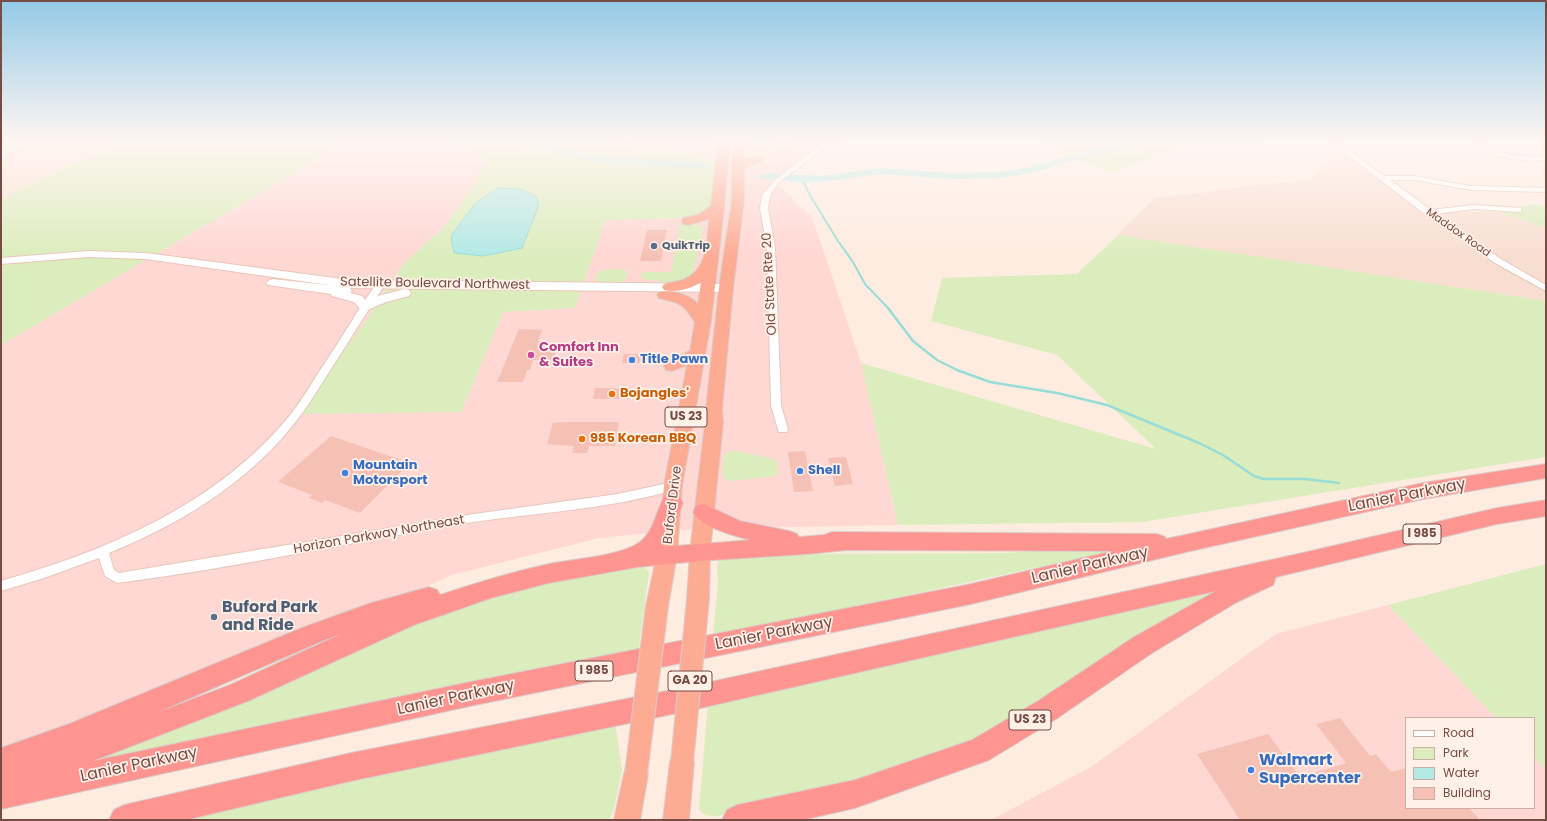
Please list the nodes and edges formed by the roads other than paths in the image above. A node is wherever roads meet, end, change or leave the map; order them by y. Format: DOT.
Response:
graph roads {
  1 [pos="720,181"];
  2 [pos="739,181"];
  3 [pos="777,181"];
  4 [pos="1386,181"];
  5 [pos="1433,181"];
  6 [pos="1546,190"];
  7 [pos="718,207"];
  8 [pos="1518,210"];
  9 [pos="1429,213"];
  10 [pos="714,234"];
  11 [pos="711,260"];
  12 [pos="1,261"];
  13 [pos="1,268"];
  14 [pos="378,288"];
  15 [pos="1546,288"];
  16 [pos="326,290"];
  17 [pos="666,291"];
  18 [pos="707,291"];
  19 [pos="726,292"];
  20 [pos="405,293"];
  21 [pos="365,308"];
  22 [pos="703,321"];
  23 [pos="697,354"];
  24 [pos="693,378"];
  25 [pos="783,430"];
  26 [pos="1546,471"];
  27 [pos="672,495"];
  28 [pos="1546,508"];
  29 [pos="704,512"];
  30 [pos="844,542"];
  31 [pos="1186,543"];
  32 [pos="103,552"];
  33 [pos="700,552"];
  34 [pos="667,555"];
  35 [pos="619,561"];
  36 [pos="1298,563"];
  37 [pos="517,582"];
  38 [pos="1,586"];
  39 [pos="1,761"];
  40 [pos="1,778"];
  41 [pos="1,795"];
  42 [pos="124,820"];
  43 [pos="627,820"];
  44 [pos="676,820"];
  45 [pos="737,820"];
  1 -- 7 [label="highway, Buford Drive / US 23"];
  2 -- 19 [label="highway, US 23"];
  3 -- 25 [label="street, Old State Rte 20"];
  4 -- 9 [label="street, Maddox Road"];
  5 -- 6 [label="street"];
  7 -- 10 [label="highway, Buford Drive / US 23"];
  7 -- 10 [label="highway"];
  8 -- 9 [label="street"];
  9 -- 15 [label="street, Maddox Road"];
  10 -- 11 [label="highway, Buford Drive / US 23"];
  11 -- 17 [label="highway"];
  11 -- 18 [label="highway, Buford Drive / US 23"];
  12 -- 14 [label="main road, Satellite Boulevard Northwest"];
  13 -- 16 [label="main road, Satellite Boulevard Northwest"];
  14 -- 16 [label="main road, Satellite Boulevard Northwest"];
  14 -- 17 [label="main road, Satellite Boulevard Northwest"];
  14 -- 20 [label="main road, Satellite Boulevard Northwest"];
  14 -- 21 [label="street"];
  16 -- 21 [label="main road"];
  17 -- 18 [label="main road, Satellite Boulevard Northwest"];
  17 -- 20 [label="main road, Satellite Boulevard Northwest"];
  17 -- 22 [label="highway"];
  18 -- 19 [label="main road, Satellite Boulevard Northwest"];
  18 -- 22 [label="highway, Buford Drive / US 23"];
  19 -- 29 [label="highway, US 23"];
  20 -- 21 [label="main road"];
  21 -- 32 [label="street"];
  22 -- 23 [label="highway, Buford Drive / US 23"];
  23 -- 24 [label="highway, Buford Drive / US 23"];
  23 -- 24 [label="highway"];
  24 -- 27 [label="highway, Buford Drive / US 23"];
  26 -- 31 [label="highway, Lanier Parkway / I 985"];
  27 -- 32 [label="street, Horizon Parkway Northeast"];
  27 -- 34 [label="highway, Buford Drive / US 23"];
  27 -- 35 [label="highway"];
  28 -- 36 [label="highway, I 985"];
  29 -- 30 [label="highway"];
  29 -- 33 [label="highway, US 23"];
  30 -- 31 [label="highway"];
  30 -- 33 [label="highway"];
  31 -- 41 [label="highway, Lanier Parkway / I 985"];
  32 -- 38 [label="street"];
  33 -- 34 [label="highway"];
  33 -- 44 [label="highway, GA 20, bridge"];
  34 -- 35 [label="highway"];
  34 -- 43 [label="highway, Buford Drive / US 23, bridge"];
  35 -- 37 [label="highway"];
  36 -- 42 [label="highway, I 985"];
  36 -- 45 [label="highway, US 23"];
  37 -- 39 [label="highway"];
  37 -- 40 [label="highway"];
}
